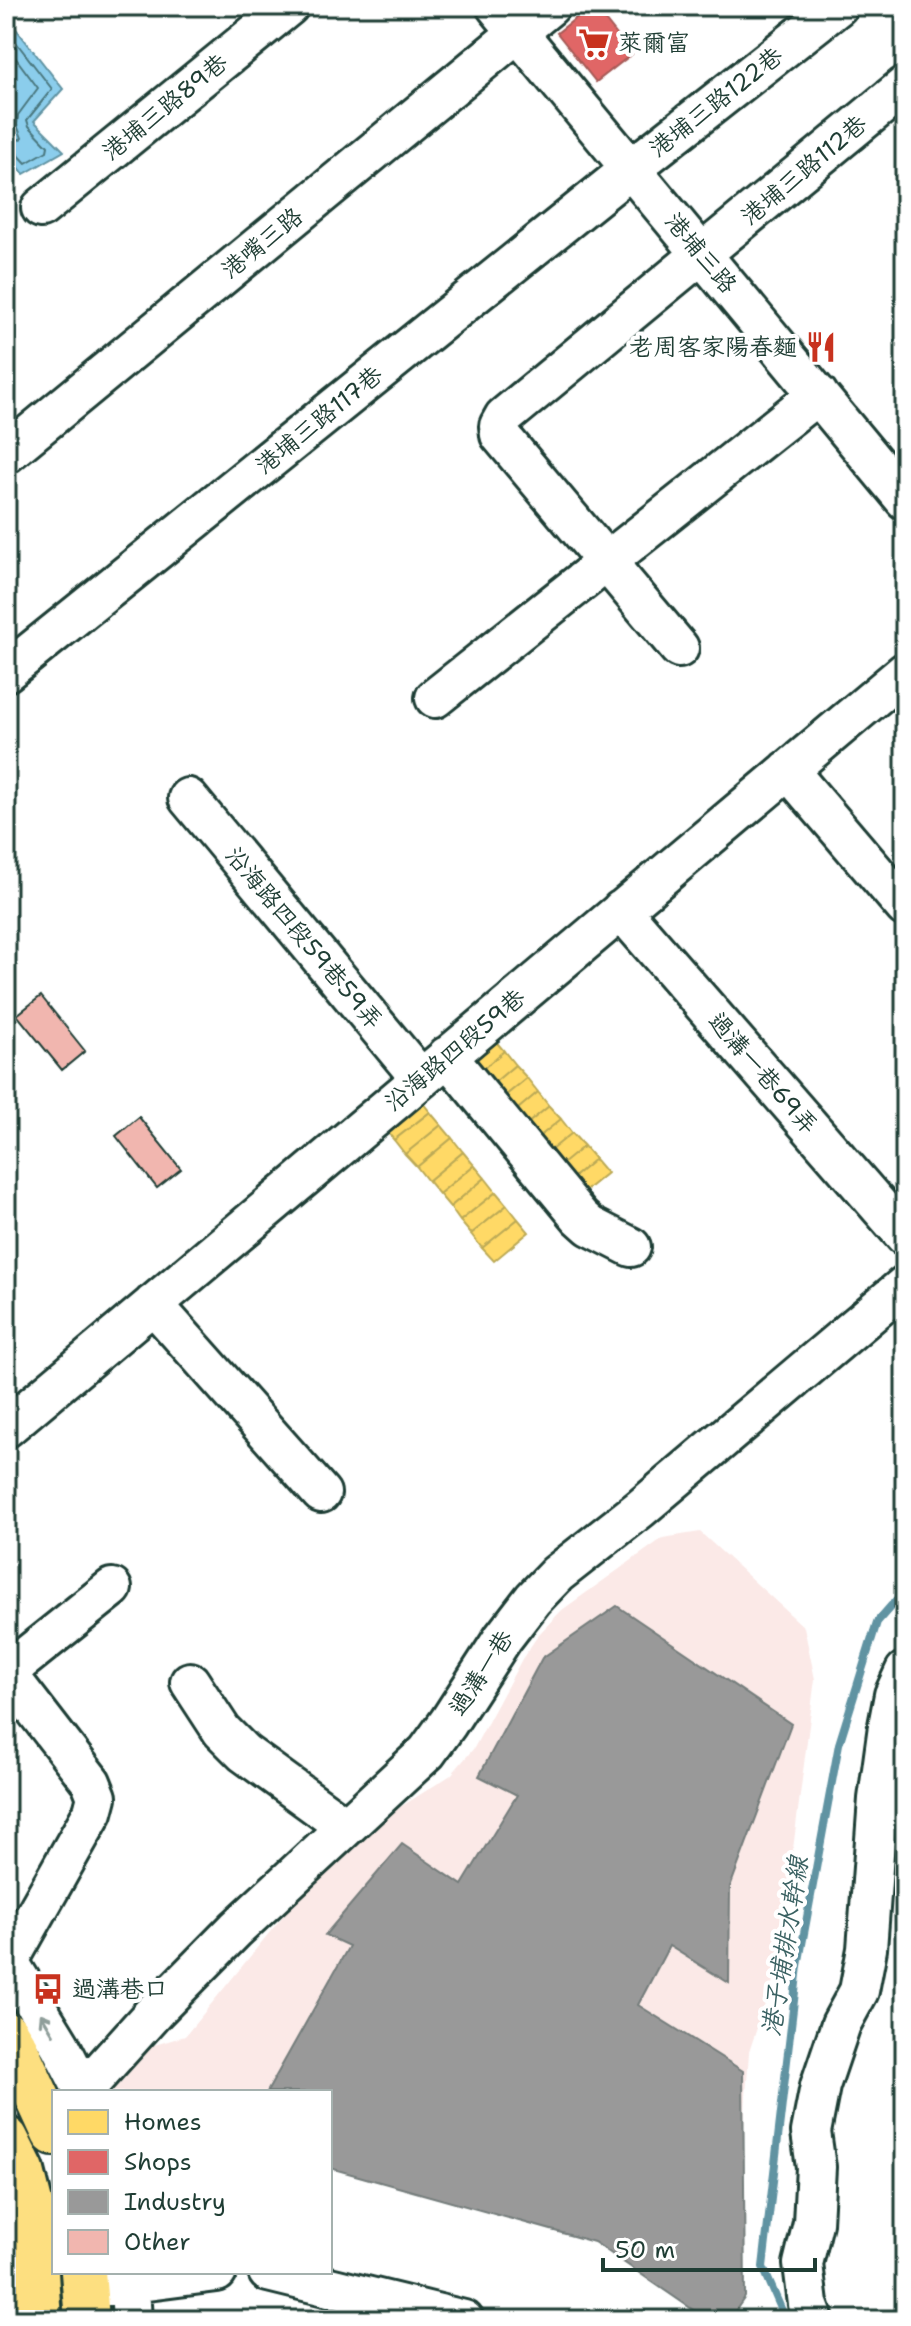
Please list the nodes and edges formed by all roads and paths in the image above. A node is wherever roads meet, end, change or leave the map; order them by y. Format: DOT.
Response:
graph roads {
  1 [pos="289,6"];
  2 [pos="550,6"];
  3 [pos="838,6"];
  4 [pos="507,19"];
  5 [pos="905,86"];
  6 [pos="632,168"];
  7 [pos="41,208"];
  8 [pos="703,254"];
  9 [pos="818,394"];
  10 [pos="6,454"];
  11 [pos="905,500"];
  12 [pos="606,561"];
  13 [pos="679,648"];
  14 [pos="6,672"];
  15 [pos="905,672"];
  16 [pos="435,698"];
  17 [pos="788,770"];
  18 [pos="188,798"];
  19 [pos="905,907"];
  20 [pos="621,910"];
  21 [pos="434,1067"];
  22 [pos="905,1236"];
  23 [pos="631,1247"];
  24 [pos="905,1285"];
  25 [pos="153,1304"];
  26 [pos="6,1428"];
  27 [pos="321,1493"];
  28 [pos="112,1588"];
  29 [pos="905,1671"];
  30 [pos="6,1672"];
  31 [pos="190,1682"];
  32 [pos="346,1827"];
  33 [pos="7,1959"];
  34 [pos="6,2034"];
  35 [pos="82,2090"];
  36 [pos="84,2090"];
  37 [pos="52,2130"];
  38 [pos="52,2136"];
  39 [pos="11,2169"];
  40 [pos="208,2274"];
  41 [pos="276,2274"];
  42 [pos="130,2292"];
  43 [pos="85,2294"];
  44 [pos="39,2320"];
  45 [pos="464,2320"];
  46 [pos="814,2320"];
  1 -- 7 [label="street, 港埔三路89巷"];
  2 -- 4 [label="street, 港嘴三路"];
  3 -- 6 [label="street, 港埔三路122巷"];
  4 -- 6 [label="street, 港埔三路"];
  4 -- 10 [label="street, 港嘴三路"];
  5 -- 8 [label="street, 港埔三路112巷"];
  6 -- 8 [label="street, 港埔三路"];
  6 -- 14 [label="street, 港埔三路117巷"];
  8 -- 9 [label="street, 港埔三路"];
  8 -- 12 [label="street, 港埔三路112巷"];
  9 -- 11 [label="street, 港埔三路"];
  9 -- 12 [label="street"];
  12 -- 13 [label="street"];
  12 -- 16 [label="street"];
  15 -- 17 [label="street, 沿海路四段59巷"];
  17 -- 19 [label="street"];
  17 -- 20 [label="street, 沿海路四段59巷"];
  18 -- 21 [label="street, 沿海路四段59巷59弄"];
  20 -- 21 [label="street, 沿海路四段59巷"];
  20 -- 22 [label="street, 過溝一巷69弄"];
  21 -- 23 [label="street, 沿海路四段59巷59弄"];
  21 -- 25 [label="street, 沿海路四段59巷"];
  24 -- 32 [label="street, 過溝一巷"];
  25 -- 26 [label="street, 沿海路四段59巷"];
  25 -- 27 [label="street"];
  28 -- 30 [label="street"];
  29 -- 46 [label="street"];
  30 -- 33 [label="street"];
  31 -- 32 [label="street"];
  32 -- 36 [label="street, 過溝一巷"];
  35 -- 33 [label="street, one-way"];
  34 -- 37 [label="main road"];
  38 -- 39 [label="street"];
  39 -- 44 [label="main road"];
  40 -- 42 [label="street"];
  41 -- 45 [label="street"];
  42 -- 43 [label="street"];
}
